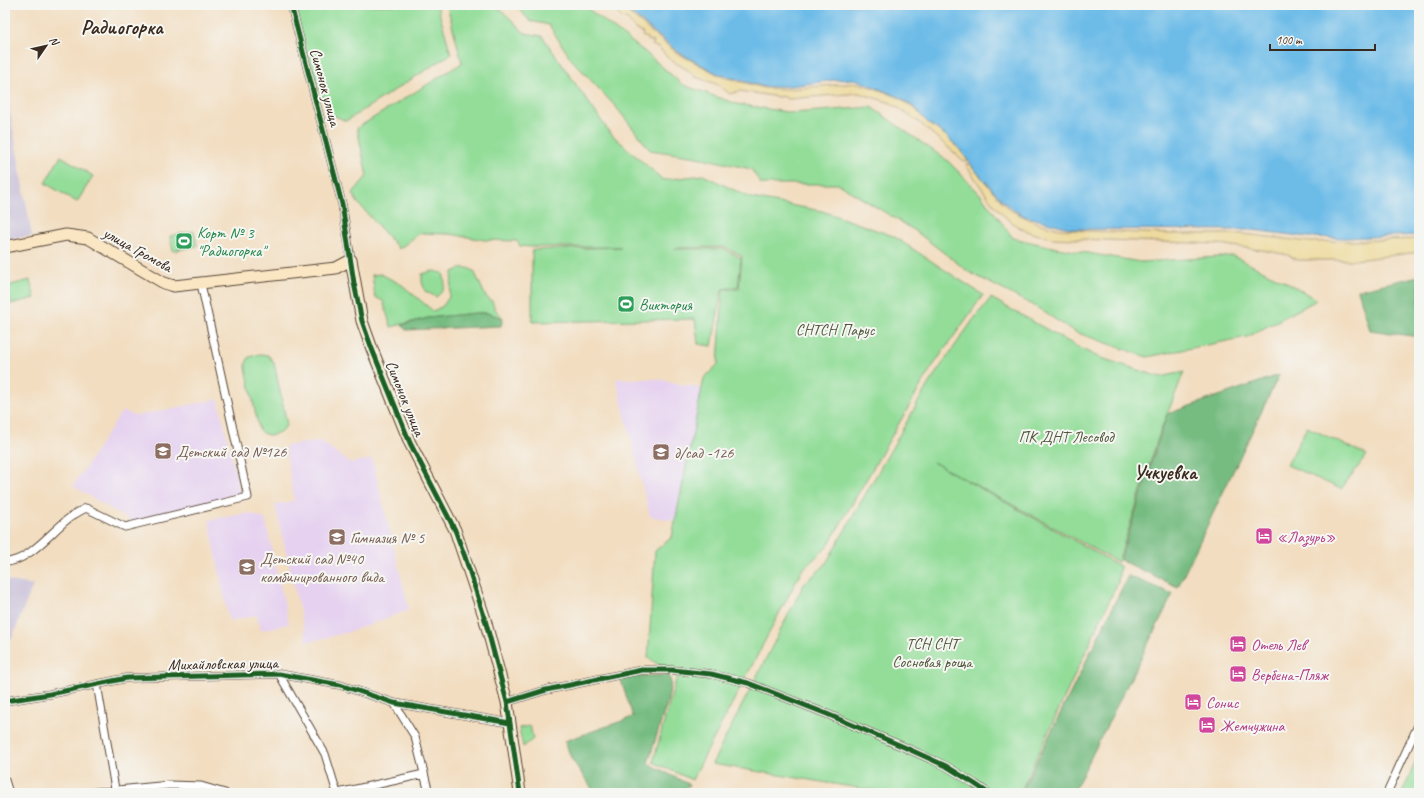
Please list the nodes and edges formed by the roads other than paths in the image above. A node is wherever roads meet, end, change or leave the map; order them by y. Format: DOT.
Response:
graph roads {
  1 [pos="291,5"];
  2 [pos="5,247"];
  3 [pos="351,260"];
  4 [pos="200,284"];
  5 [pos="5,562"];
  6 [pos="279,674"];
  7 [pos="97,684"];
  8 [pos="5,701"];
  9 [pos="394,702"];
  10 [pos="507,702"];
  11 [pos="510,723"];
  12 [pos="1419,723"];
  13 [pos="424,774"];
  14 [pos="5,780"];
  15 [pos="114,790"];
  16 [pos="9,792"];
  17 [pos="86,793"];
  18 [pos="225,793"];
  19 [pos="338,793"];
  20 [pos="429,793"];
  21 [pos="520,793"];
  22 [pos="988,793"];
  23 [pos="1387,793"];
  1 -- 3 [label="street, Симонок улица"];
  2 -- 4 [label="street, улица Громова"];
  3 -- 4 [label="street, улица Громова"];
  3 -- 10 [label="street, Симонок улица"];
  4 -- 5 [label="street"];
  6 -- 7 [label="street, Михайловская улица"];
  6 -- 9 [label="street, Михайловская улица"];
  6 -- 19 [label="street"];
  7 -- 8 [label="street, Михайловская улица"];
  7 -- 15 [label="street"];
  9 -- 11 [label="street, Михайловская улица"];
  9 -- 13 [label="street"];
  10 -- 11 [label="street, Симонок улица"];
  10 -- 22 [label="street"];
  11 -- 21 [label="street, Симонок улица"];
  12 -- 23 [label="street"];
  13 -- 19 [label="street"];
  13 -- 20 [label="street"];
  14 -- 16 [label="street"];
  15 -- 17 [label="street"];
  15 -- 18 [label="street"];
}
